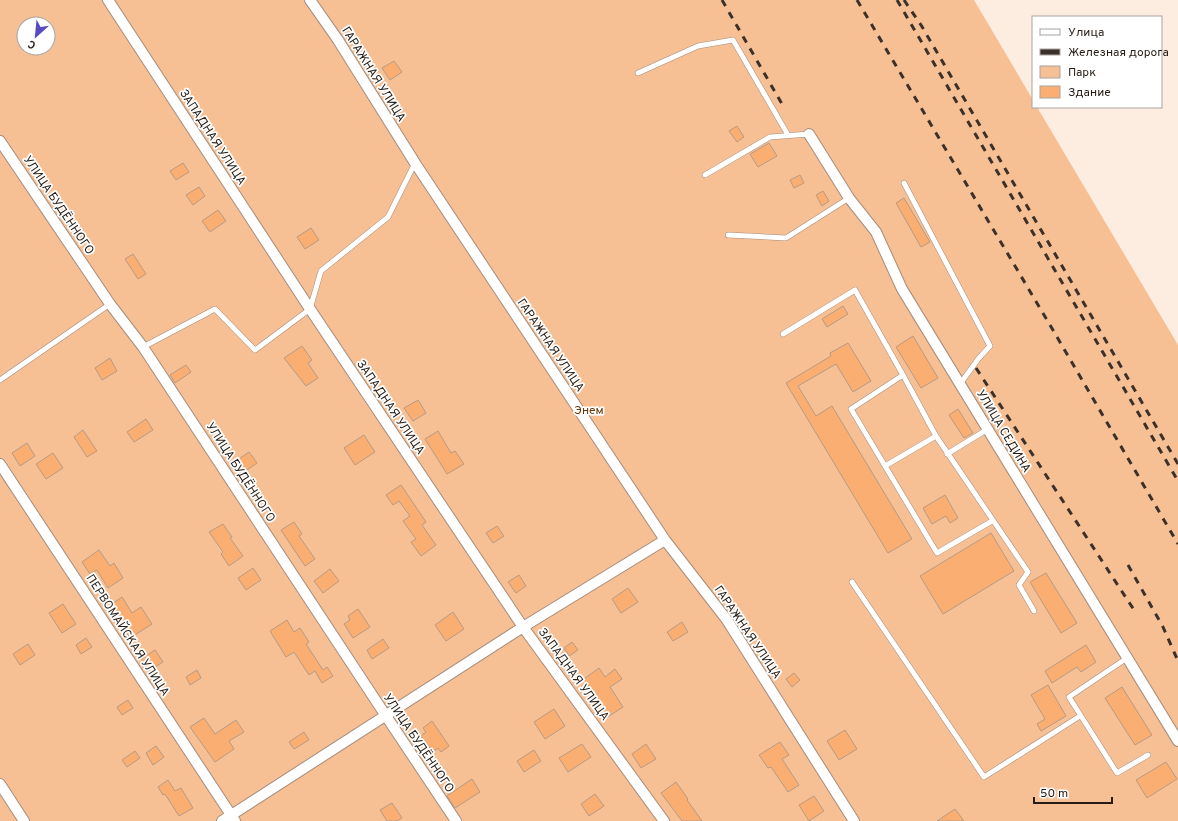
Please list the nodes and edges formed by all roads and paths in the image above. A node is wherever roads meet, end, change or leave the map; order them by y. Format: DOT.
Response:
graph roads {
  1 [pos="108,0"];
  2 [pos="310,0"];
  3 [pos="638,73"];
  4 [pos="809,134"];
  5 [pos="788,135"];
  6 [pos="0,141"];
  7 [pos="415,163"];
  8 [pos="706,175"];
  9 [pos="904,183"];
  10 [pos="849,198"];
  11 [pos="728,235"];
  12 [pos="110,304"];
  13 [pos="310,309"];
  14 [pos="783,334"];
  15 [pos="143,347"];
  16 [pos="903,375"];
  17 [pos="0,380"];
  18 [pos="960,384"];
  19 [pos="988,429"];
  20 [pos="936,436"];
  21 [pos="947,454"];
  22 [pos="0,464"];
  23 [pos="884,466"];
  24 [pos="992,521"];
  25 [pos="665,540"];
  26 [pos="852,582"];
  27 [pos="1034,611"];
  28 [pos="523,627"];
  29 [pos="1127,658"];
  30 [pos="386,716"];
  31 [pos="1080,716"];
  32 [pos="1178,741"];
  33 [pos="1148,755"];
  34 [pos="0,784"];
  35 [pos="229,819"];
  36 [pos="24,821"];
  37 [pos="456,821"];
  38 [pos="664,821"];
  39 [pos="854,821"];
  1 -- 13 [label="street, ЗАПАДНАЯ УЛИЦА"];
  2 -- 7 [label="street, ГАРАЖНАЯ УЛИЦА"];
  3 -- 5 [label="lane"];
  4 -- 5 [label="lane"];
  4 -- 10 [label="street, УЛИЦА СЕДИНА"];
  5 -- 8 [label="lane"];
  6 -- 12 [label="street, УЛИЦА БУДЁННОГО"];
  7 -- 13 [label="lane"];
  7 -- 25 [label="street, ГАРАЖНАЯ УЛИЦА"];
  9 -- 18 [label="lane"];
  10 -- 11 [label="lane"];
  10 -- 18 [label="street, УЛИЦА СЕДИНА"];
  12 -- 15 [label="street, УЛИЦА БУДЁННОГО"];
  12 -- 17 [label="lane"];
  13 -- 15 [label="lane"];
  13 -- 28 [label="street, ЗАПАДНАЯ УЛИЦА"];
  14 -- 16 [label="lane"];
  15 -- 30 [label="street, УЛИЦА БУДЁННОГО"];
  16 -- 20 [label="lane"];
  16 -- 23 [label="lane"];
  18 -- 19 [label="street, УЛИЦА СЕДИНА"];
  19 -- 21 [label="lane"];
  19 -- 29 [label="street, УЛИЦА СЕДИНА"];
  20 -- 21 [label="lane"];
  20 -- 23 [label="lane"];
  21 -- 24 [label="lane"];
  22 -- 35 [label="street, ПЕРВОМАЙСКАЯ УЛИЦА"];
  23 -- 24 [label="lane"];
  24 -- 27 [label="lane"];
  25 -- 28 [label="street"];
  25 -- 39 [label="street, ГАРАЖНАЯ УЛИЦА"];
  26 -- 31 [label="lane"];
  28 -- 30 [label="street"];
  28 -- 38 [label="street, ЗАПАДНАЯ УЛИЦА"];
  29 -- 31 [label="lane"];
  29 -- 32 [label="street, УЛИЦА СЕДИНА"];
  30 -- 35 [label="street"];
  30 -- 37 [label="street, УЛИЦА БУДЁННОГО"];
  31 -- 33 [label="lane"];
  34 -- 36 [label="street"];
}
